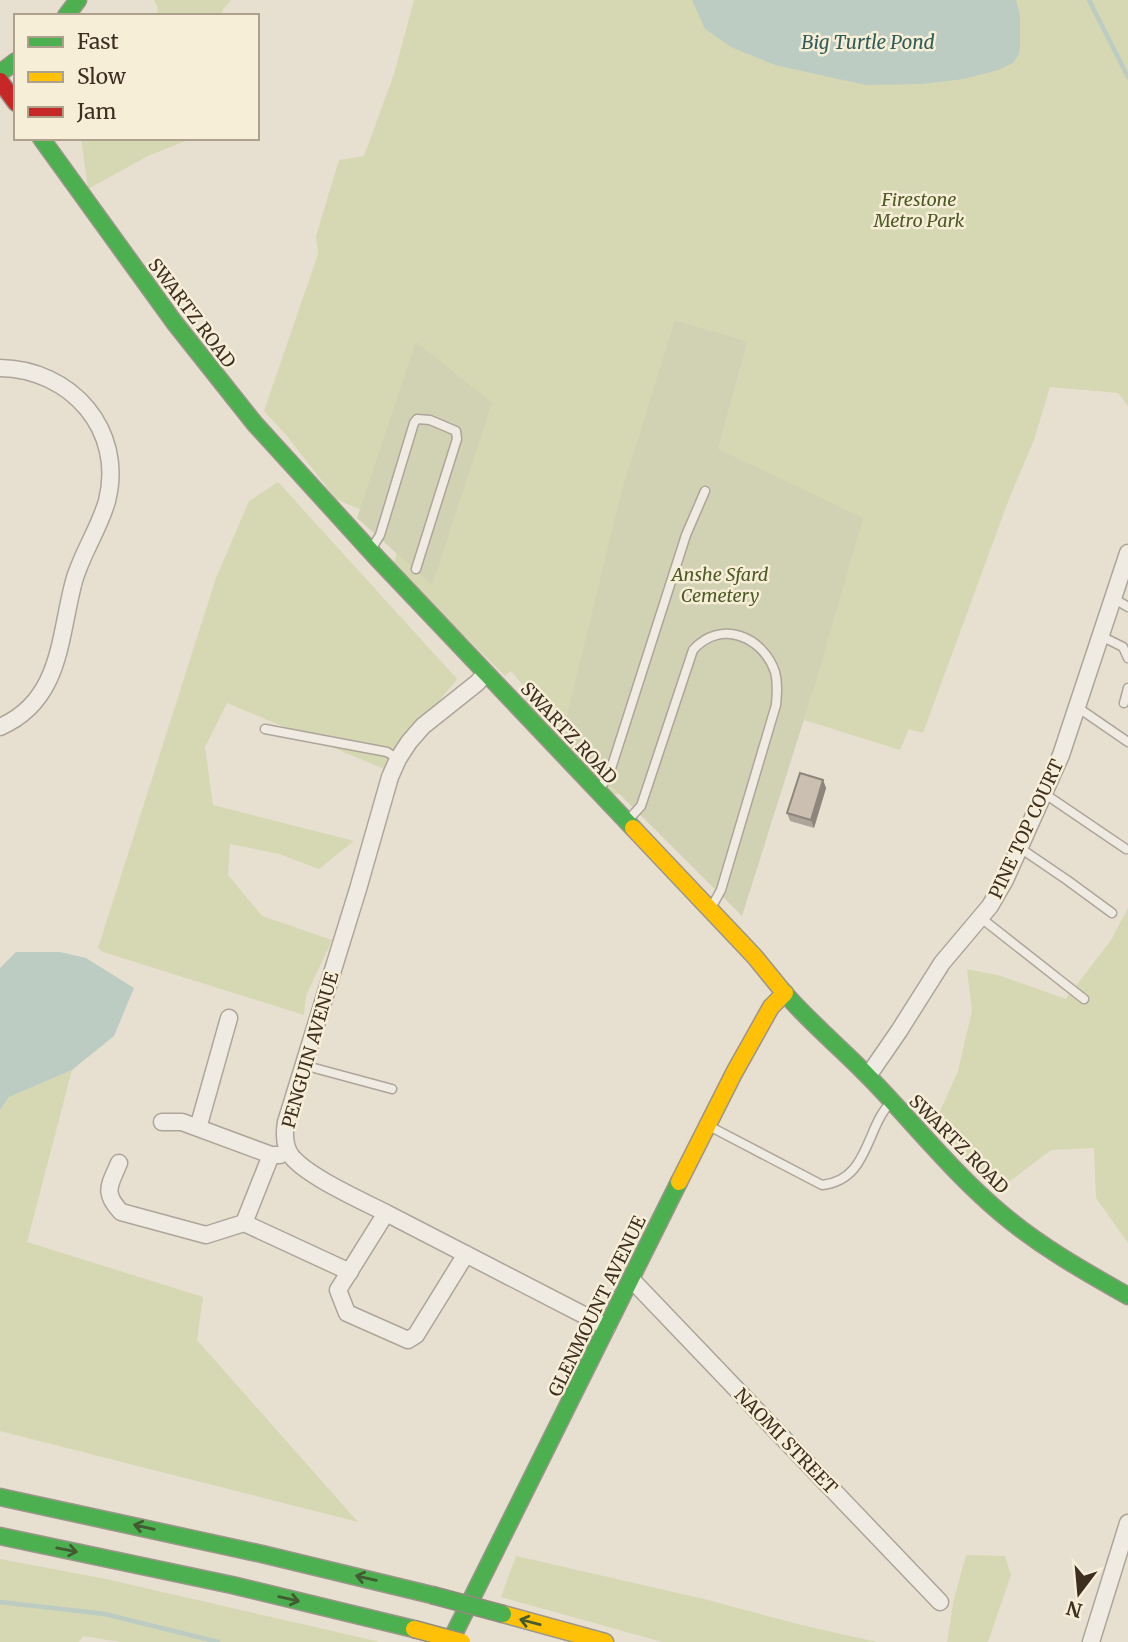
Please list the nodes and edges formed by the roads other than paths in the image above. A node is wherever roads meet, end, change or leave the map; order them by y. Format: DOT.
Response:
graph roads {
  1 [pos="0,81"];
  2 [pos="14,100"];
  3 [pos="42,140"];
  4 [pos="0,368"];
  5 [pos="705,491"];
  6 [pos="370,550"];
  7 [pos="1127,558"];
  8 [pos="416,569"];
  9 [pos="1113,598"];
  10 [pos="1128,607"];
  11 [pos="1101,636"];
  12 [pos="1125,645"];
  13 [pos="1128,658"];
  14 [pos="486,673"];
  15 [pos="1128,688"];
  16 [pos="1124,703"];
  17 [pos="1077,708"];
  18 [pos="0,727"];
  19 [pos="265,729"];
  20 [pos="1128,743"];
  21 [pos="398,759"];
  22 [pos="597,790"];
  23 [pos="1045,794"];
  24 [pos="626,822"];
  25 [pos="1020,848"];
  26 [pos="1126,849"];
  27 [pos="710,910"];
  28 [pos="1112,913"];
  29 [pos="981,918"];
  30 [pos="785,993"];
  31 [pos="1084,999"];
  32 [pos="229,1018"];
  33 [pos="303,1065"];
  34 [pos="868,1076"];
  35 [pos="392,1089"];
  36 [pos="891,1102"];
  37 [pos="162,1122"];
  38 [pos="708,1125"];
  39 [pos="198,1128"];
  40 [pos="290,1154"];
  41 [pos="271,1155"];
  42 [pos="119,1163"];
  43 [pos="386,1213"];
  44 [pos="244,1223"];
  45 [pos="466,1254"];
  46 [pos="349,1272"];
  47 [pos="632,1280"];
  48 [pos="1128,1296"];
  49 [pos="607,1327"];
  50 [pos="0,1497"];
  51 [pos="1128,1523"];
  52 [pos="0,1536"];
  53 [pos="940,1602"];
  54 [pos="450,1642"];
  55 [pos="462,1642"];
  56 [pos="605,1642"];
  57 [pos="1091,1642"];
  1 -- 2 [label="main road"];
  3 -- 6 [label="main road, SWARTZ ROAD"];
  4 -- 18 [label="street"];
  5 -- 22 [label="lane"];
  6 -- 8 [label="lane"];
  6 -- 14 [label="main road, SWARTZ ROAD"];
  7 -- 9 [label="street, PINE TOP COURT"];
  9 -- 10 [label="lane"];
  9 -- 11 [label="street, PINE TOP COURT"];
  11 -- 12 [label="lane"];
  11 -- 17 [label="street, PINE TOP COURT"];
  12 -- 13 [label="lane"];
  14 -- 21 [label="street, PENGUIN AVENUE"];
  14 -- 22 [label="main road, SWARTZ ROAD"];
  15 -- 16 [label="lane"];
  17 -- 20 [label="lane"];
  17 -- 23 [label="street, PINE TOP COURT"];
  19 -- 21 [label="lane"];
  21 -- 33 [label="street, PENGUIN AVENUE"];
  22 -- 24 [label="main road, SWARTZ ROAD"];
  23 -- 25 [label="street, PINE TOP COURT"];
  23 -- 26 [label="lane"];
  24 -- 27 [label="main road, SWARTZ ROAD"];
  24 -- 27 [label="lane"];
  25 -- 28 [label="lane"];
  25 -- 29 [label="street, PINE TOP COURT"];
  27 -- 30 [label="main road, SWARTZ ROAD"];
  29 -- 31 [label="lane"];
  29 -- 34 [label="street, PINE TOP COURT"];
  30 -- 34 [label="main road, SWARTZ ROAD"];
  30 -- 38 [label="main road, GLENMOUNT AVENUE"];
  32 -- 39 [label="street"];
  33 -- 35 [label="lane"];
  33 -- 40 [label="street, PENGUIN AVENUE"];
  34 -- 36 [label="main road, SWARTZ ROAD"];
  36 -- 38 [label="lane"];
  36 -- 48 [label="main road, SWARTZ ROAD"];
  37 -- 39 [label="street"];
  38 -- 47 [label="main road, GLENMOUNT AVENUE"];
  39 -- 41 [label="street"];
  40 -- 41 [label="street"];
  40 -- 43 [label="street, PENGUIN AVENUE"];
  41 -- 44 [label="street"];
  42 -- 44 [label="street"];
  43 -- 45 [label="street, PENGUIN AVENUE"];
  43 -- 46 [label="street"];
  44 -- 46 [label="street"];
  45 -- 46 [label="street"];
  45 -- 49 [label="street, PENGUIN AVENUE"];
  47 -- 49 [label="main road, GLENMOUNT AVENUE"];
  47 -- 53 [label="street, NAOMI STREET"];
  49 -- 54 [label="main road, GLENMOUNT AVENUE"];
  56 -- 50 [label="main road, one-way, bridge"];
  51 -- 57 [label="street"];
  52 -- 55 [label="main road, one-way, bridge"];
}
